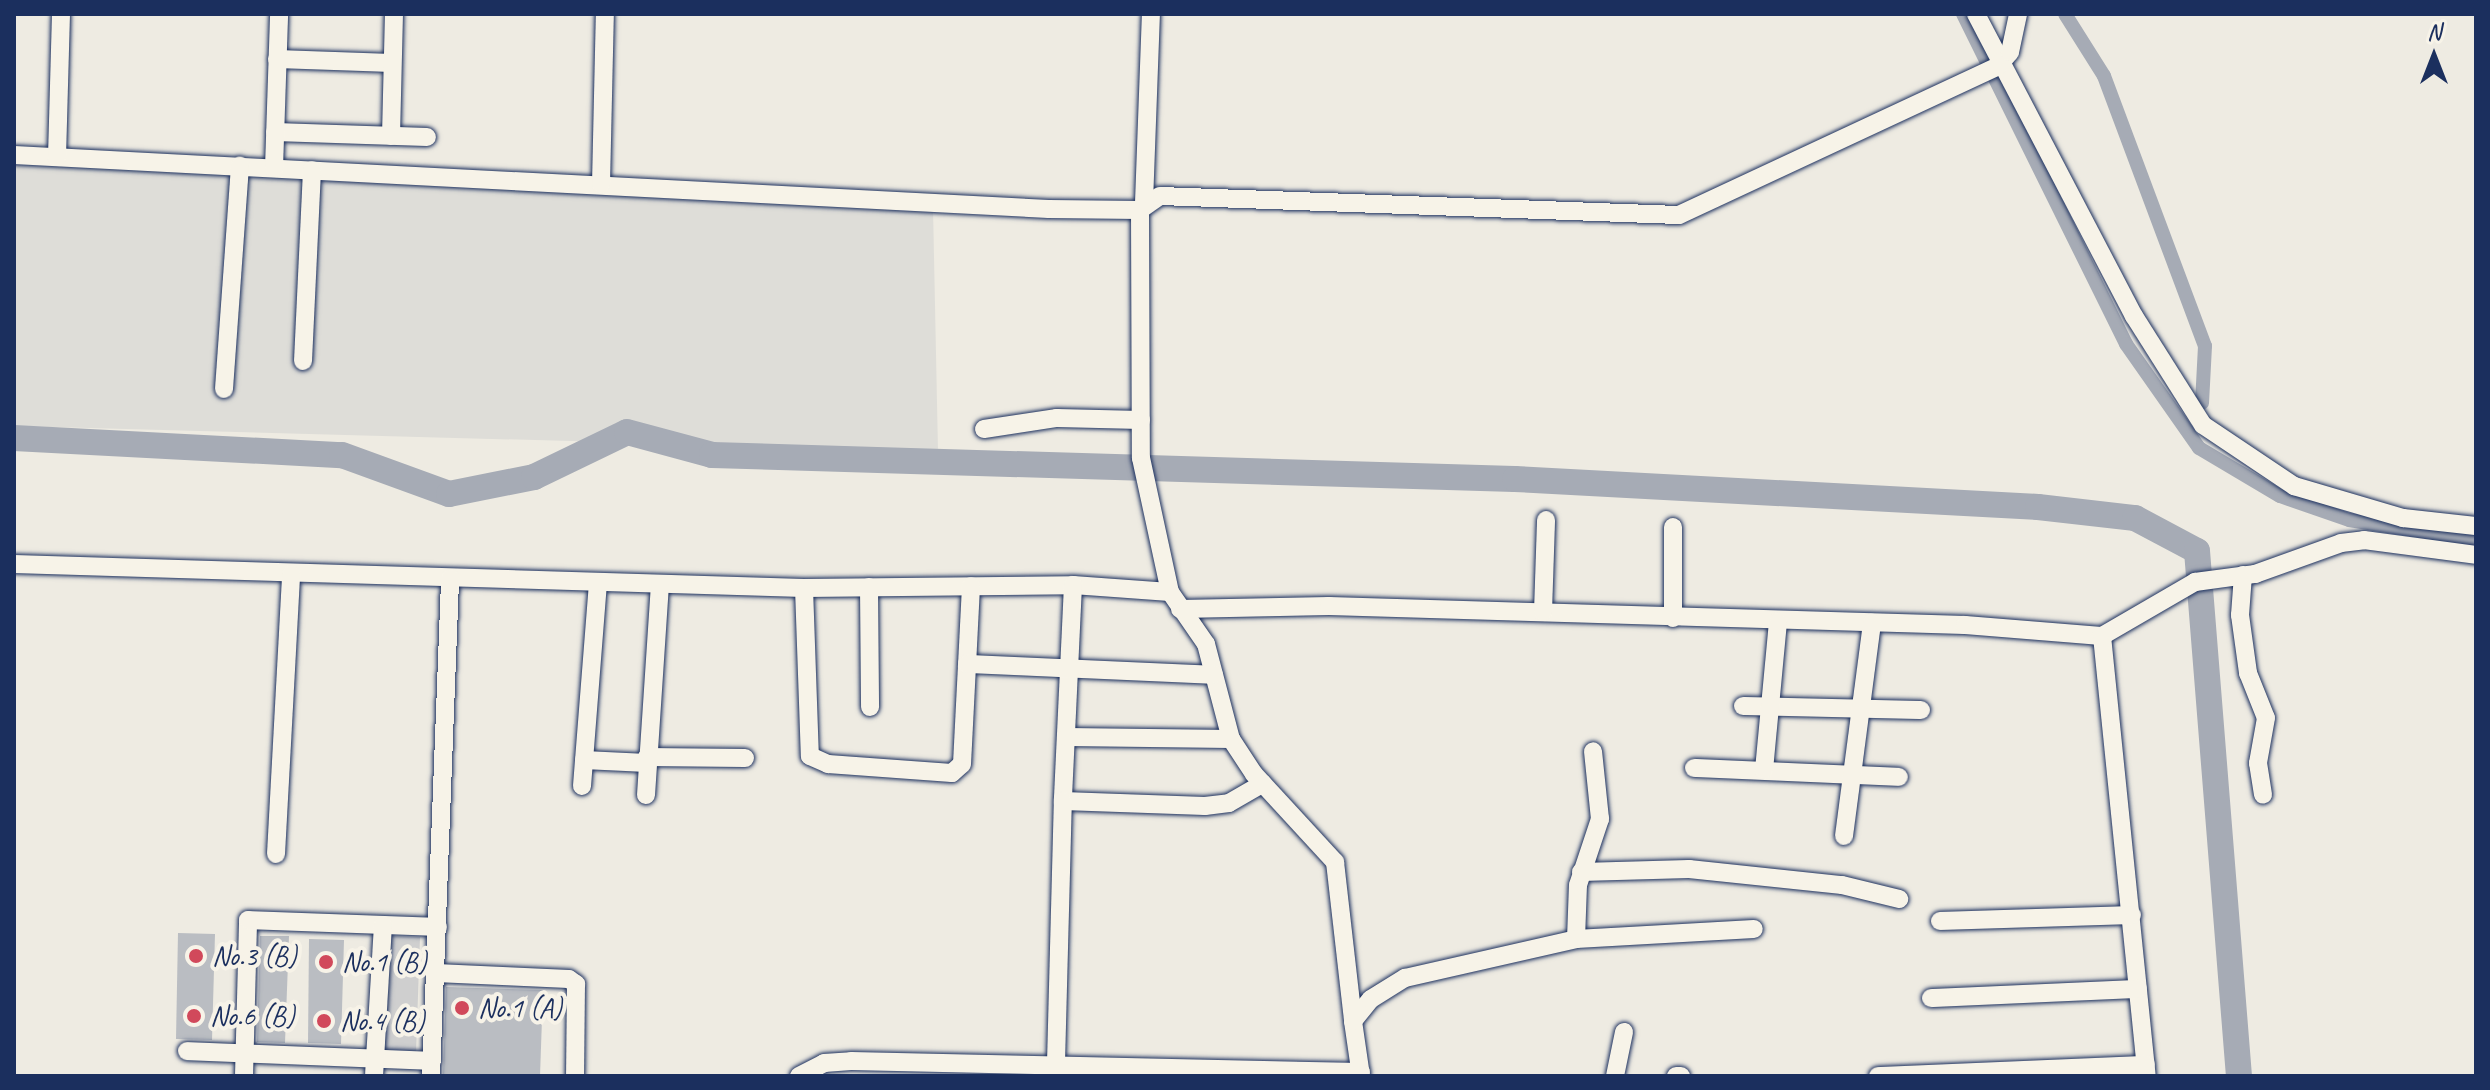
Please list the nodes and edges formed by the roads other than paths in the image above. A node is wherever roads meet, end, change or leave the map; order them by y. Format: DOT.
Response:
graph roads {
  1 [pos="61,14"];
  2 [pos="279,14"];
  3 [pos="394,14"];
  4 [pos="605,14"];
  5 [pos="1151,14"];
  6 [pos="1976,14"];
  7 [pos="2018,14"];
  8 [pos="277,59"];
  9 [pos="392,63"];
  10 [pos="1995,67"];
  11 [pos="275,132"];
  12 [pos="391,136"];
  13 [pos="427,137"];
  14 [pos="14,155"];
  15 [pos="57,157"];
  16 [pos="240,166"];
  17 [pos="274,168"];
  18 [pos="312,170"];
  19 [pos="601,184"];
  20 [pos="1142,207"];
  21 [pos="303,361"];
  22 [pos="224,389"];
  23 [pos="1141,420"];
  24 [pos="984,429"];
  25 [pos="1546,520"];
  26 [pos="2476,526"];
  27 [pos="1673,527"];
  28 [pos="2476,555"];
  29 [pos="14,564"];
  30 [pos="291,574"];
  31 [pos="2243,575"];
  32 [pos="450,578"];
  33 [pos="598,583"];
  34 [pos="660,584"];
  35 [pos="1073,585"];
  36 [pos="971,586"];
  37 [pos="869,587"];
  38 [pos="804,588"];
  39 [pos="1170,592"];
  40 [pos="1180,609"];
  41 [pos="1543,612"];
  42 [pos="1673,618"];
  43 [pos="1778,622"];
  44 [pos="1872,623"];
  45 [pos="2102,636"];
  46 [pos="967,664"];
  47 [pos="1070,669"];
  48 [pos="1214,675"];
  49 [pos="1743,706"];
  50 [pos="870,707"];
  51 [pos="1770,707"];
  52 [pos="1861,709"];
  53 [pos="1921,710"];
  54 [pos="1067,737"];
  55 [pos="1231,739"];
  56 [pos="1593,751"];
  57 [pos="745,758"];
  58 [pos="584,760"];
  59 [pos="647,760"];
  60 [pos="1694,768"];
  61 [pos="1764,770"];
  62 [pos="1852,771"];
  63 [pos="1899,777"];
  64 [pos="1263,783"];
  65 [pos="582,786"];
  66 [pos="646,795"];
  67 [pos="2263,795"];
  68 [pos="1063,801"];
  69 [pos="1844,836"];
  70 [pos="276,854"];
  71 [pos="1581,872"];
  72 [pos="1899,899"];
  73 [pos="2132,915"];
  74 [pos="1940,921"];
  75 [pos="383,925"];
  76 [pos="438,927"];
  77 [pos="1754,929"];
  78 [pos="1576,939"];
  79 [pos="436,973"];
  80 [pos="2138,989"];
  81 [pos="1931,998"];
  82 [pos="1353,1021"];
  83 [pos="1624,1032"];
  84 [pos="187,1051"];
  85 [pos="244,1052"];
  86 [pos="1056,1063"];
  87 [pos="375,1067"];
  88 [pos="431,1068"];
  89 [pos="2146,1071"];
  90 [pos="1361,1074"];
  91 [pos="244,1076"];
  92 [pos="575,1076"];
  93 [pos="799,1076"];
  94 [pos="1615,1076"];
  95 [pos="1878,1076"];
  1 -- 15 [label="street"];
  2 -- 8 [label="street"];
  3 -- 9 [label="street"];
  4 -- 19 [label="street"];
  5 -- 20 [label="street"];
  6 -- 10 [label="street"];
  7 -- 10 [label="street"];
  8 -- 9 [label="street"];
  8 -- 11 [label="street"];
  9 -- 12 [label="street"];
  10 -- 20 [label="street"];
  10 -- 26 [label="street"];
  11 -- 12 [label="street"];
  11 -- 17 [label="street"];
  12 -- 13 [label="street"];
  14 -- 15 [label="street"];
  15 -- 16 [label="street"];
  16 -- 17 [label="street"];
  16 -- 22 [label="street"];
  17 -- 18 [label="street"];
  18 -- 19 [label="street"];
  18 -- 21 [label="street"];
  19 -- 20 [label="street"];
  20 -- 23 [label="street"];
  23 -- 24 [label="street"];
  23 -- 39 [label="street"];
  25 -- 41 [label="street"];
  27 -- 42 [label="street"];
  28 -- 31 [label="street"];
  29 -- 30 [label="street"];
  30 -- 32 [label="street"];
  30 -- 70 [label="street"];
  31 -- 45 [label="street"];
  31 -- 67 [label="street"];
  32 -- 33 [label="street"];
  32 -- 76 [label="street"];
  33 -- 34 [label="street"];
  33 -- 58 [label="street"];
  34 -- 38 [label="street"];
  34 -- 59 [label="street"];
  35 -- 36 [label="street"];
  35 -- 39 [label="street"];
  35 -- 47 [label="street"];
  36 -- 37 [label="street"];
  36 -- 46 [label="street"];
  37 -- 38 [label="street"];
  37 -- 50 [label="street"];
  38 -- 46 [label="street"];
  39 -- 40 [label="street"];
  40 -- 41 [label="street"];
  40 -- 48 [label="street"];
  41 -- 42 [label="street"];
  42 -- 43 [label="street"];
  43 -- 44 [label="street"];
  43 -- 51 [label="street"];
  44 -- 45 [label="street"];
  44 -- 52 [label="street"];
  45 -- 73 [label="street"];
  46 -- 47 [label="street"];
  47 -- 48 [label="street"];
  47 -- 54 [label="street"];
  48 -- 55 [label="street"];
  49 -- 51 [label="street"];
  51 -- 52 [label="street"];
  51 -- 61 [label="street"];
  52 -- 53 [label="street"];
  52 -- 62 [label="street"];
  54 -- 55 [label="street"];
  54 -- 68 [label="street"];
  55 -- 64 [label="street"];
  56 -- 71 [label="street"];
  57 -- 59 [label="street"];
  58 -- 59 [label="street"];
  58 -- 65 [label="street"];
  59 -- 66 [label="street"];
  60 -- 61 [label="street"];
  61 -- 62 [label="street"];
  62 -- 63 [label="street"];
  62 -- 69 [label="street"];
  64 -- 68 [label="street"];
  64 -- 82 [label="street"];
  68 -- 86 [label="street"];
  71 -- 72 [label="street"];
  71 -- 78 [label="street"];
  73 -- 74 [label="street"];
  73 -- 80 [label="street"];
  75 -- 76 [label="street"];
  75 -- 85 [label="street"];
  75 -- 87 [label="street"];
  76 -- 79 [label="street"];
  77 -- 78 [label="street"];
  78 -- 82 [label="street"];
  79 -- 88 [label="street"];
  79 -- 92 [label="street"];
  80 -- 81 [label="street"];
  80 -- 89 [label="street"];
  82 -- 90 [label="street"];
  83 -- 94 [label="street"];
  84 -- 85 [label="street"];
  85 -- 87 [label="street"];
  85 -- 91 [label="street"];
  86 -- 90 [label="street"];
  86 -- 93 [label="street"];
  87 -- 88 [label="street"];
  89 -- 95 [label="street"];
}
